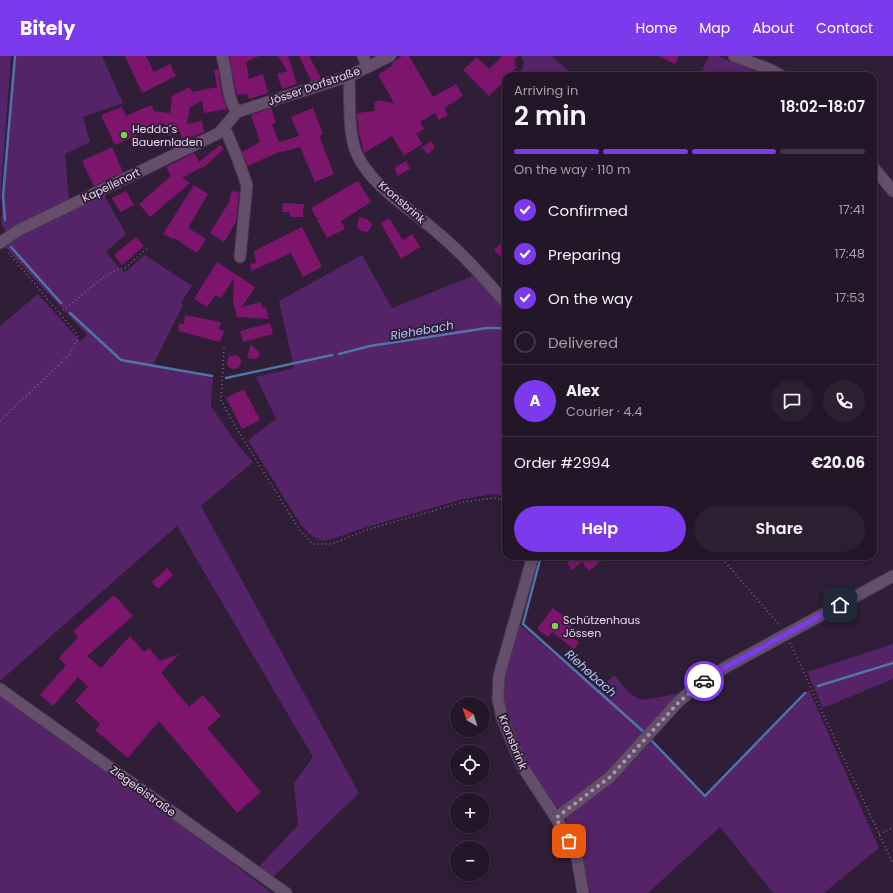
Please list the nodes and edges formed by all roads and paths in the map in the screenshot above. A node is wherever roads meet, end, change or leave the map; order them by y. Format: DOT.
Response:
graph roads {
  1 [pos="222,56"];
  2 [pos="363,56"];
  3 [pos="390,56"];
  4 [pos="734,56"];
  5 [pos="368,67"];
  6 [pos="775,72"];
  7 [pos="349,76"];
  8 [pos="236,112"];
  9 [pos="222,130"];
  10 [pos="877,172"];
  11 [pos="893,190"];
  12 [pos="0,243"];
  13 [pos="148,248"];
  14 [pos="240,257"];
  15 [pos="502,298"];
  16 [pos="60,312"];
  17 [pos="224,348"];
  18 [pos="0,421"];
  19 [pos="502,499"];
  20 [pos="532,560"];
  21 [pos="723,560"];
  22 [pos="893,576"];
  23 [pos="786,634"];
  24 [pos="0,689"];
  25 [pos="556,818"];
  26 [pos="893,828"];
  27 [pos="879,834"];
  28 [pos="893,864"];
  29 [pos="286,893"];
  30 [pos="583,893"];
  1 -- 8 [label="street"];
  2 -- 5 [label="street"];
  3 -- 5 [label="street, Jösser Dorfstraße"];
  4 -- 6 [label="street"];
  5 -- 7 [label="street, Jösser Dorfstraße"];
  7 -- 8 [label="street, Jösser Dorfstraße"];
  7 -- 15 [label="street, Kronsbrink"];
  8 -- 9 [label="street, Kapellenort"];
  9 -- 12 [label="street, Kapellenort"];
  9 -- 14 [label="street"];
  10 -- 11 [label="street"];
  12 -- 16 [label="path"];
  13 -- 16 [label="path"];
  16 -- 18 [label="path"];
  17 -- 19 [label="path"];
  20 -- 25 [label="street, Kronsbrink"];
  21 -- 23 [label="path"];
  22 -- 23 [label="street"];
  23 -- 25 [label="street"];
  23 -- 27 [label="path"];
  24 -- 29 [label="street, Ziegeleistraße"];
  25 -- 30 [label="street, Kronsbrink"];
  26 -- 27 [label="path"];
  27 -- 28 [label="path"];
}
